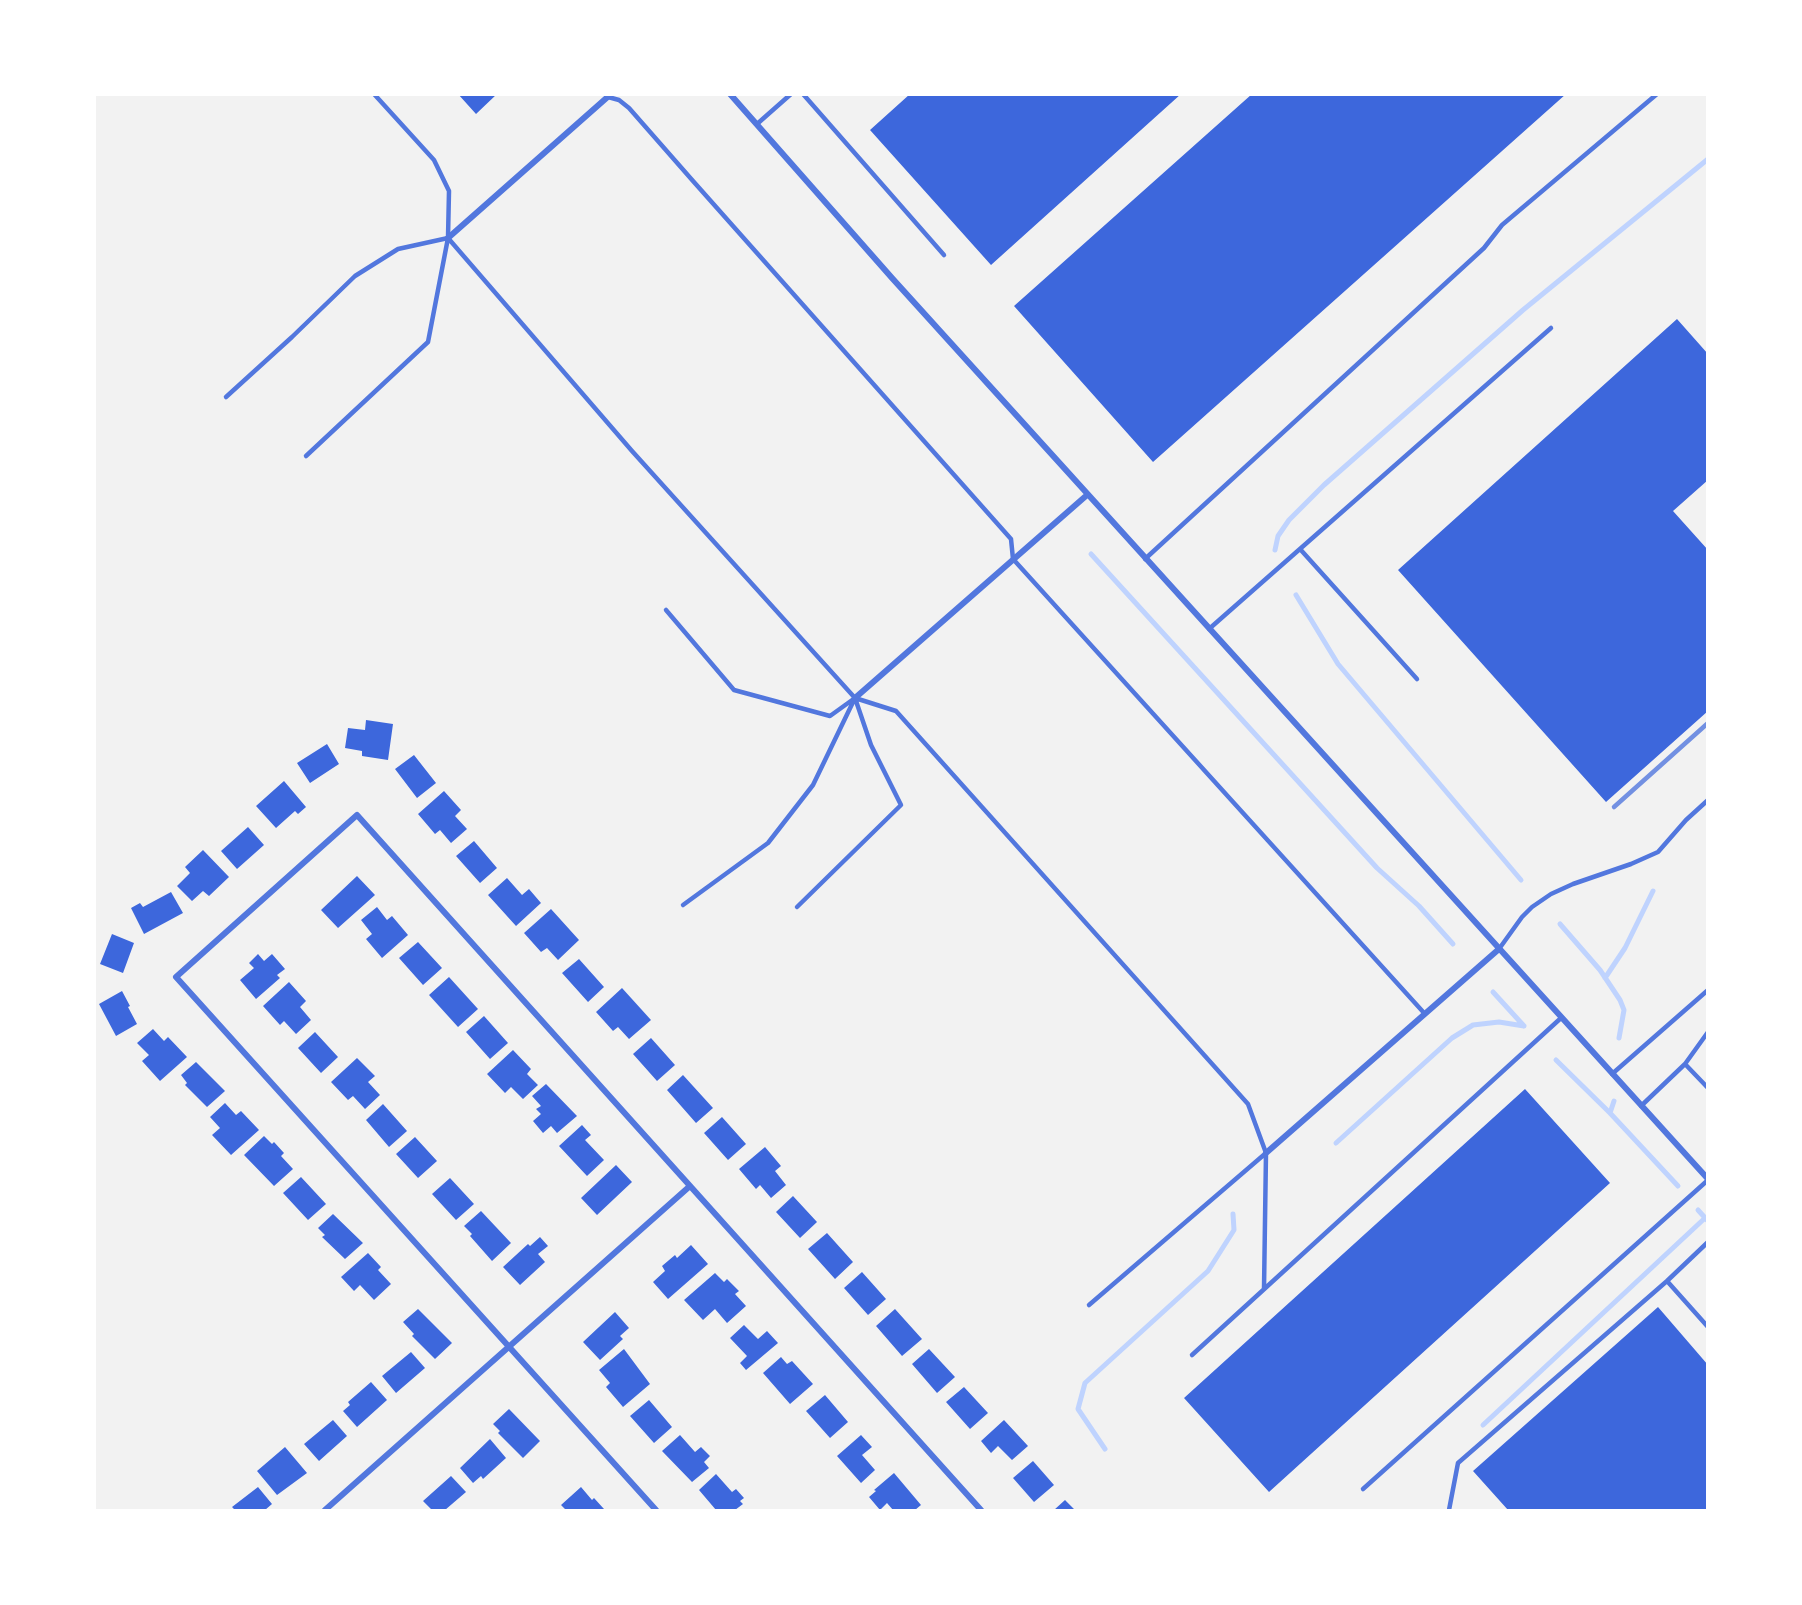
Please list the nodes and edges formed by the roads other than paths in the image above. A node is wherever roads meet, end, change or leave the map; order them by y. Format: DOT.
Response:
graph roads {
  1 [pos="374,94"];
  2 [pos="730,94"];
  3 [pos="791,94"];
  4 [pos="804,94"];
  5 [pos="1657,94"];
  6 [pos="608,95"];
  7 [pos="757,124"];
  8 [pos="448,238"];
  9 [pos="944,255"];
  10 [pos="1551,328"];
  11 [pos="226,397"];
  12 [pos="306,456"];
  13 [pos="1087,495"];
  14 [pos="1300,549"];
  15 [pos="1013,559"];
  16 [pos="1145,559"];
  17 [pos="666,610"];
  18 [pos="1209,629"];
  19 [pos="1417,680"];
  20 [pos="855,698"];
  21 [pos="1707,800"];
  22 [pos="683,905"];
  23 [pos="797,907"];
  24 [pos="1499,949"];
  25 [pos="1707,990"];
  26 [pos="1425,1014"];
  27 [pos="1562,1018"];
  28 [pos="1707,1032"];
  29 [pos="1684,1064"];
  30 [pos="1612,1074"];
  31 [pos="1707,1088"];
  32 [pos="1641,1106"];
  33 [pos="1266,1153"];
  34 [pos="1707,1180"];
  35 [pos="690,1186"];
  36 [pos="1707,1242"];
  37 [pos="1667,1281"];
  38 [pos="1264,1289"];
  39 [pos="1089,1305"];
  40 [pos="1707,1327"];
  41 [pos="509,1347"];
  42 [pos="1192,1355"];
  43 [pos="1363,1490"];
  44 [pos="325,1510"];
  45 [pos="656,1510"];
  46 [pos="981,1510"];
  47 [pos="1449,1510"];
  1 -- 8 [label="lane"];
  2 -- 7 [label="street"];
  3 -- 7 [label="lane"];
  4 -- 9 [label="lane"];
  5 -- 16 [label="lane"];
  6 -- 8 [label="street"];
  6 -- 15 [label="lane"];
  7 -- 13 [label="street"];
  8 -- 11 [label="lane"];
  8 -- 12 [label="lane"];
  8 -- 20 [label="lane"];
  10 -- 14 [label="lane"];
  13 -- 15 [label="street"];
  13 -- 16 [label="street"];
  14 -- 18 [label="lane"];
  14 -- 19 [label="lane"];
  15 -- 20 [label="street"];
  15 -- 26 [label="lane"];
  16 -- 18 [label="street"];
  17 -- 20 [label="lane"];
  18 -- 24 [label="street"];
  20 -- 22 [label="lane"];
  20 -- 23 [label="lane"];
  20 -- 33 [label="lane"];
  21 -- 24 [label="lane"];
  24 -- 26 [label="street"];
  24 -- 27 [label="street"];
  25 -- 30 [label="lane"];
  26 -- 33 [label="street"];
  27 -- 30 [label="street"];
  27 -- 38 [label="lane"];
  28 -- 29 [label="lane"];
  29 -- 31 [label="lane"];
  29 -- 32 [label="lane"];
  30 -- 32 [label="street"];
  32 -- 34 [label="street"];
  33 -- 38 [label="lane"];
  33 -- 39 [label="lane"];
  34 -- 43 [label="lane"];
  35 -- 41 [label="street"];
  35 -- 41 [label="street"];
  35 -- 46 [label="street"];
  36 -- 37 [label="lane"];
  37 -- 40 [label="lane"];
  37 -- 47 [label="lane"];
  38 -- 42 [label="lane"];
  41 -- 44 [label="street"];
  41 -- 45 [label="street"];
}
